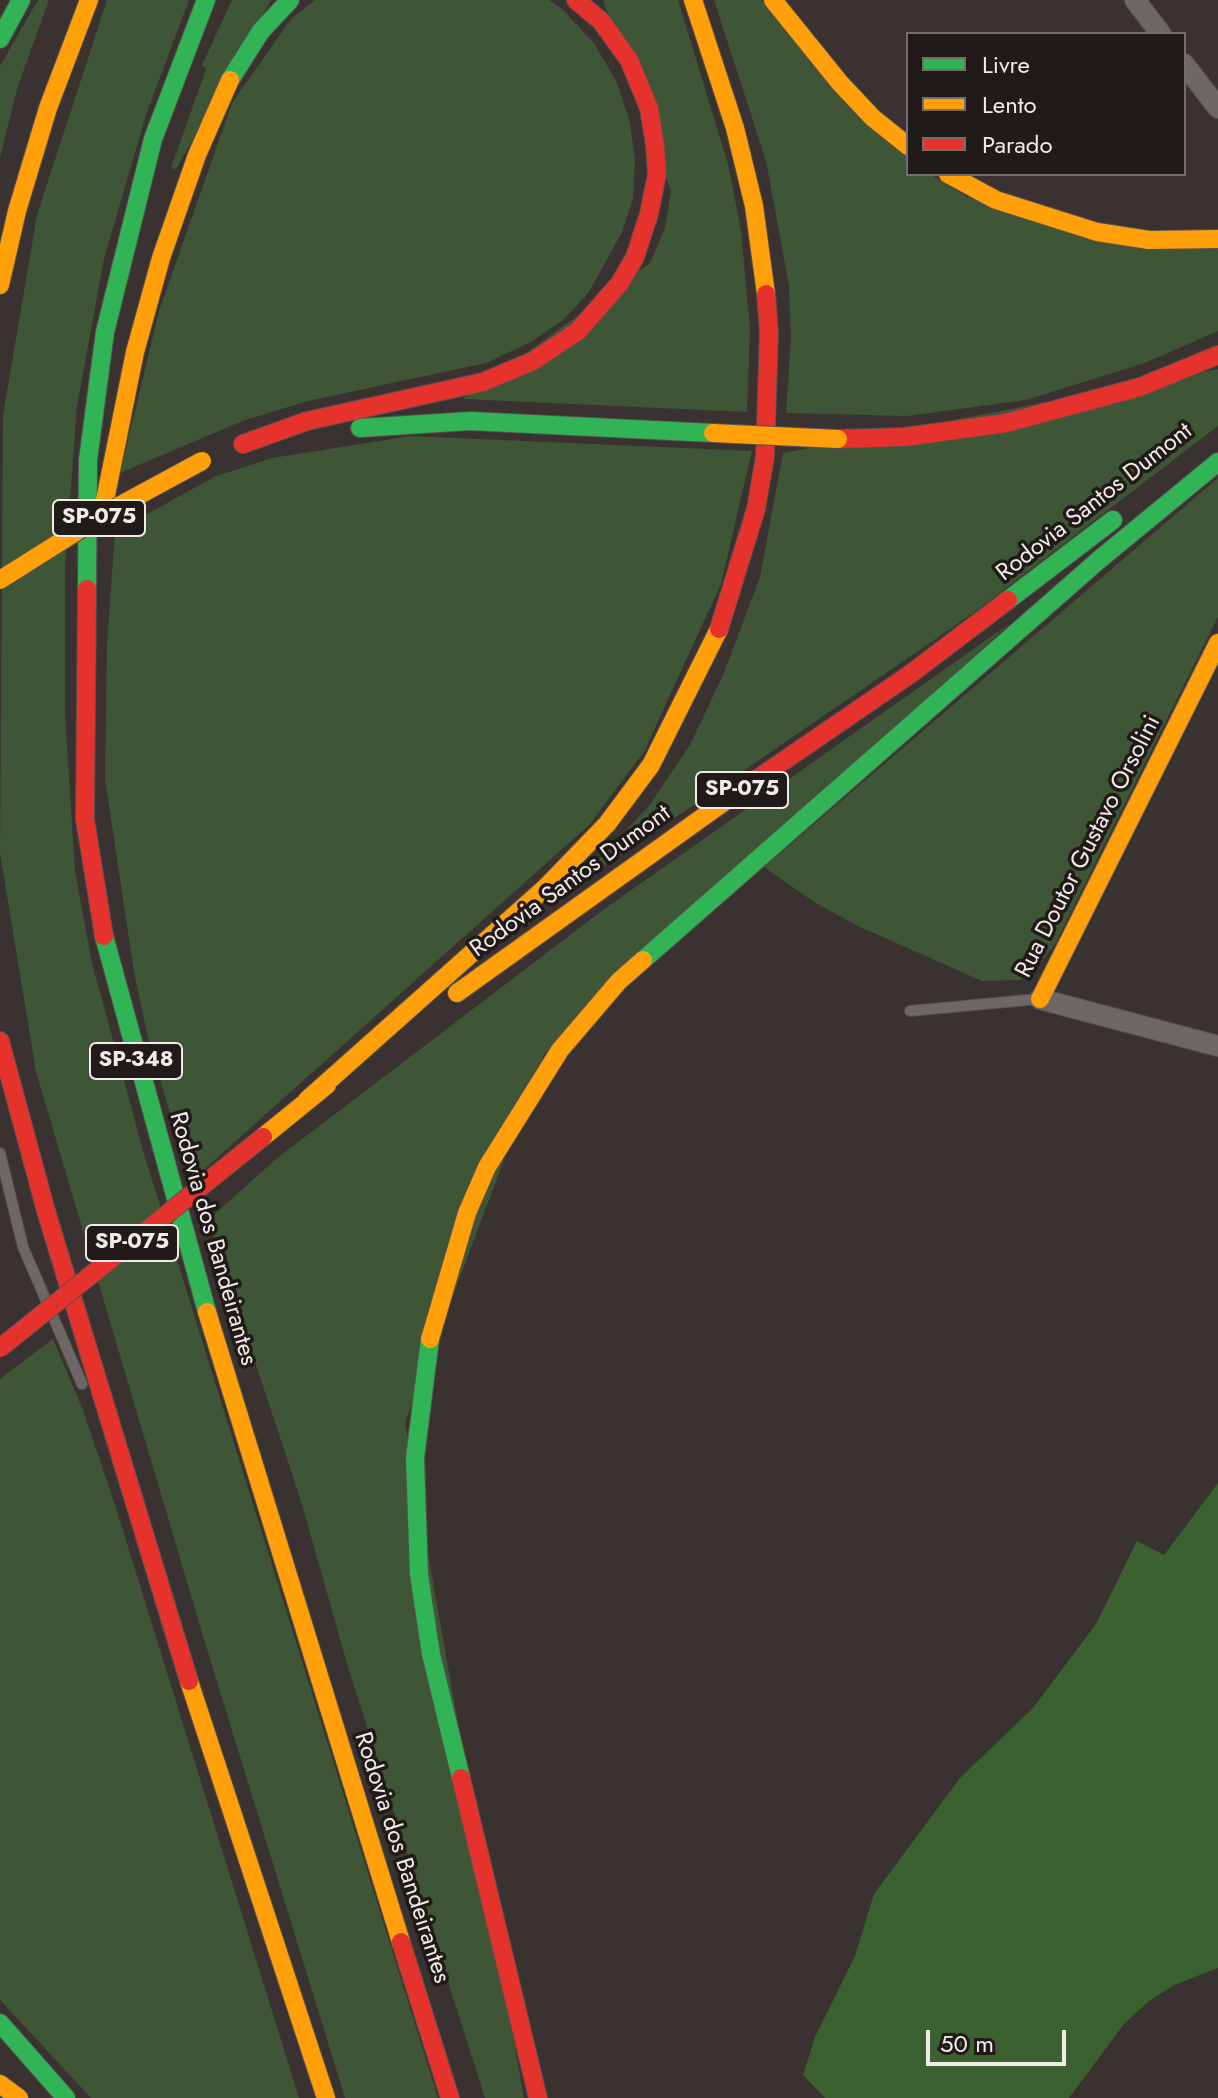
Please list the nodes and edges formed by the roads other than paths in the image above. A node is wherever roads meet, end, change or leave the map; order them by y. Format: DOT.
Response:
graph roads {
  1 [pos="21,0"];
  2 [pos="89,0"];
  3 [pos="206,0"];
  4 [pos="290,0"];
  5 [pos="576,0"];
  6 [pos="693,0"];
  7 [pos="773,0"];
  8 [pos="1135,0"];
  9 [pos="1159,32"];
  10 [pos="0,39"];
  11 [pos="1186,67"];
  12 [pos="1218,108"];
  13 [pos="906,144"];
  14 [pos="952,176"];
  15 [pos="1218,239"];
  16 [pos="0,285"];
  17 [pos="1218,355"];
  18 [pos="222,452"];
  19 [pos="1213,454"];
  20 [pos="1177,471"];
  21 [pos="1126,509"];
  22 [pos="0,580"];
  23 [pos="85,601"];
  24 [pos="1218,643"];
  25 [pos="1040,999"];
  26 [pos="910,1011"];
  27 [pos="0,1041"];
  28 [pos="1218,1046"];
  29 [pos="307,1100"];
  30 [pos="0,1153"];
  31 [pos="0,1348"];
  32 [pos="120,1450"];
  33 [pos="0,2023"];
  34 [pos="0,2084"];
  35 [pos="19,2098"];
  36 [pos="66,2098"];
  37 [pos="326,2098"];
  38 [pos="450,2098"];
  39 [pos="538,2098"];
  1 -- 10 [label="main road"];
  2 -- 16 [label="main road"];
  3 -- 23 [label="main road, Rodovia dos Bandeirantes / SP-348"];
  4 -- 23 [label="main road"];
  5 -- 18 [label="main road"];
  6 -- 29 [label="main road"];
  7 -- 13 [label="main road"];
  8 -- 9 [label="street"];
  11 -- 12 [label="street"];
  14 -- 15 [label="main road"];
  17 -- 18 [label="main road, SP-075, bridge"];
  18 -- 22 [label="main road, SP-075, bridge"];
  19 -- 20 [label="main road, Rodovia Santos Dumont"];
  19 -- 39 [label="main road"];
  21 -- 29 [label="main road, Rodovia Santos Dumont / SP-075"];
  23 -- 38 [label="main road, Rodovia dos Bandeirantes / SP-348"];
  24 -- 25 [label="main road, Rua Doutor Gustavo Orsolini"];
  25 -- 26 [label="lane, Rua Doutor Gustavo Orsolini"];
  25 -- 28 [label="street"];
  27 -- 32 [label="main road"];
  29 -- 31 [label="main road, Rodovia Santos Dumont / SP-075, bridge"];
  30 -- 32 [label="lane"];
  32 -- 37 [label="main road"];
  33 -- 36 [label="main road"];
  34 -- 35 [label="main road"];
}
